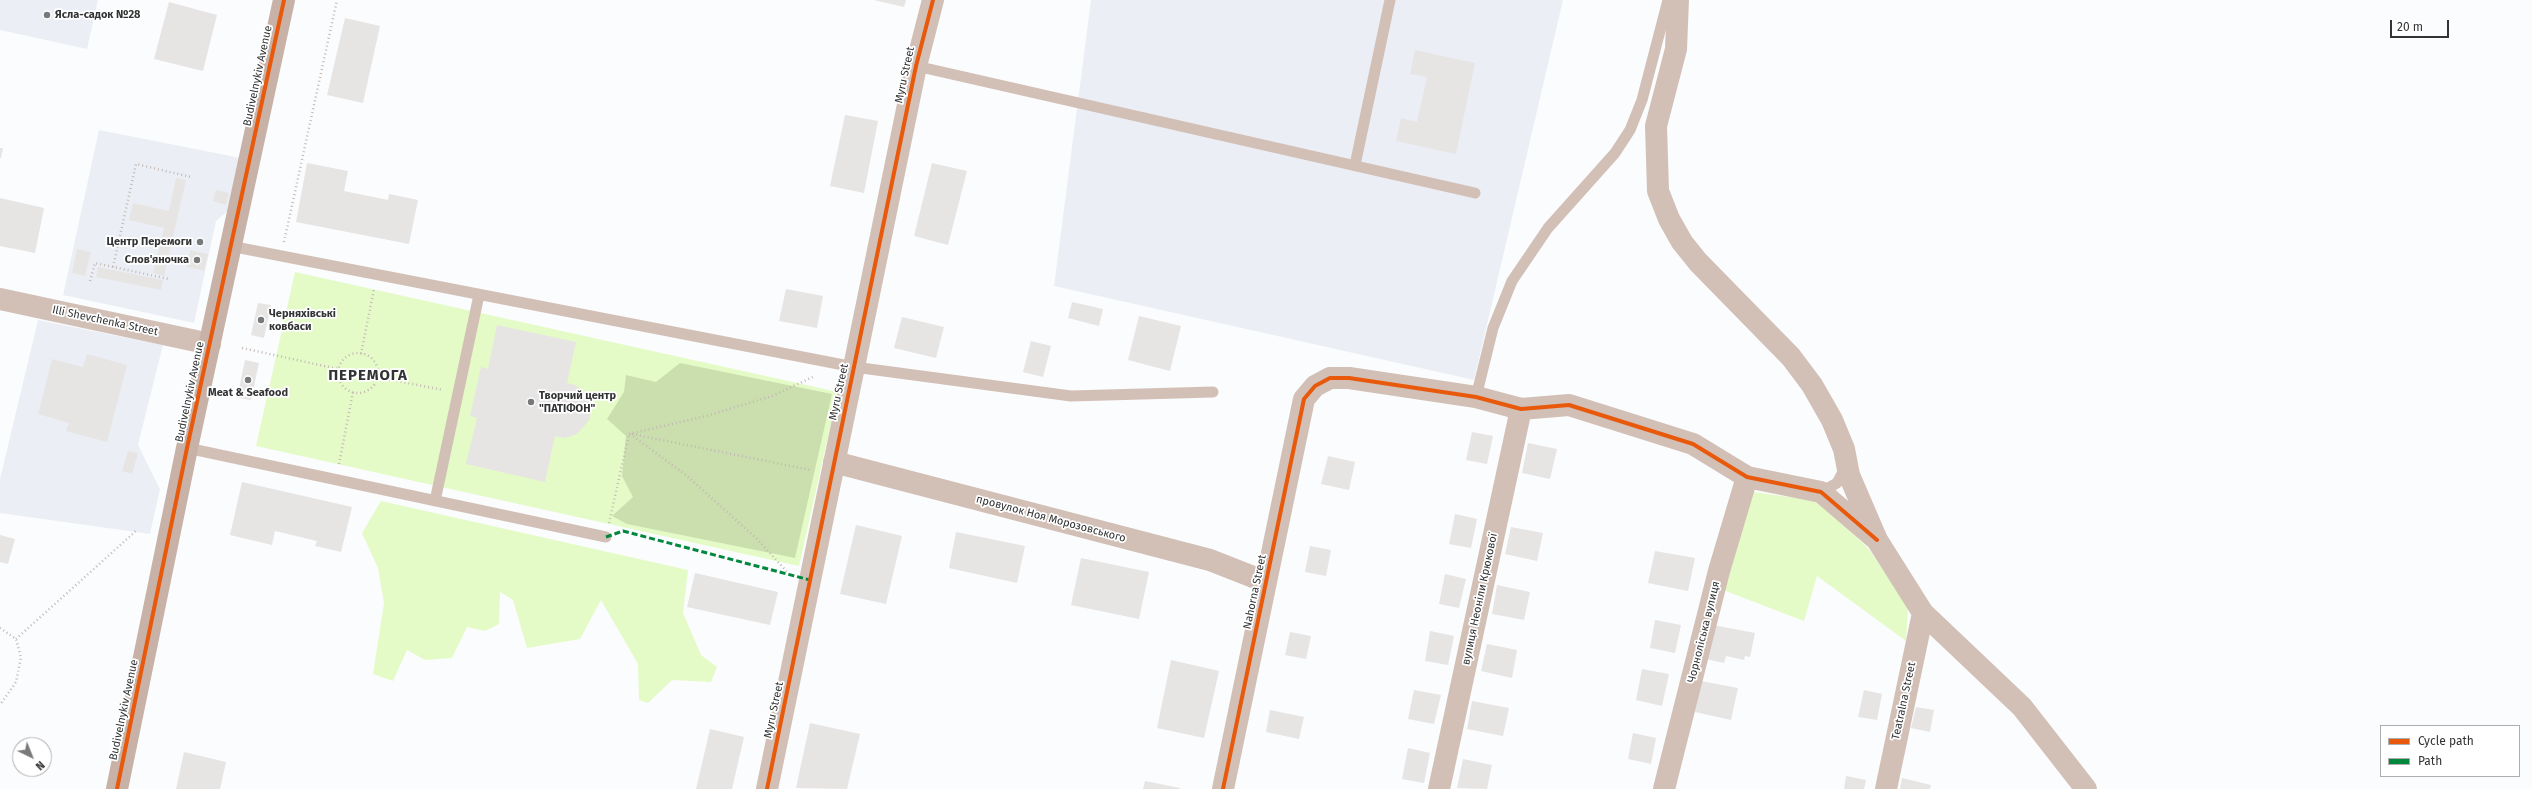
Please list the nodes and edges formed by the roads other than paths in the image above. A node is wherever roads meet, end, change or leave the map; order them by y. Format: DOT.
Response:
graph roads {
  1 [pos="284,0"];
  2 [pos="932,0"];
  3 [pos="1390,0"];
  4 [pos="1668,0"];
  5 [pos="1678,0"];
  6 [pos="916,66"];
  7 [pos="1355,165"];
  8 [pos="1475,193"];
  9 [pos="230,246"];
  10 [pos="479,294"];
  11 [pos="0,299"];
  12 [pos="210,344"];
  13 [pos="847,366"];
  14 [pos="1212,392"];
  15 [pos="1476,397"];
  16 [pos="1521,409"];
  17 [pos="187,448"];
  18 [pos="1846,461"];
  19 [pos="833,468"];
  20 [pos="1747,477"];
  21 [pos="1821,492"];
  22 [pos="435,501"];
  23 [pos="606,537"];
  24 [pos="1877,540"];
  25 [pos="1266,582"];
  26 [pos="1923,612"];
  27 [pos="117,789"];
  28 [pos="767,789"];
  29 [pos="1223,789"];
  30 [pos="1439,789"];
  31 [pos="1664,789"];
  32 [pos="1886,789"];
  33 [pos="2086,789"];
  1 -- 9 [label="street, Budivelnykiv Avenue"];
  2 -- 6 [label="street, Myru Street"];
  3 -- 7 [label="lane"];
  4 -- 15 [label="lane"];
  5 -- 18 [label="street"];
  6 -- 7 [label="lane"];
  6 -- 13 [label="street, Myru Street"];
  7 -- 8 [label="lane"];
  9 -- 10 [label="lane"];
  9 -- 12 [label="street, Budivelnykiv Avenue"];
  10 -- 13 [label="lane"];
  10 -- 22 [label="lane"];
  11 -- 12 [label="street, Illi Shevchenka Street"];
  12 -- 17 [label="street, Budivelnykiv Avenue"];
  13 -- 14 [label="lane"];
  13 -- 19 [label="street, Myru Street"];
  15 -- 16 [label="street"];
  15 -- 25 [label="street, Nahorna Street"];
  16 -- 20 [label="street"];
  16 -- 30 [label="street, вулиця Неоніли Крюкової"];
  17 -- 22 [label="lane"];
  17 -- 27 [label="street, Budivelnykiv Avenue"];
  18 -- 21 [label="lane"];
  18 -- 24 [label="street"];
  19 -- 25 [label="street, провулок Ноя Морозовського"];
  19 -- 28 [label="street, Myru Street"];
  20 -- 21 [label="street"];
  20 -- 31 [label="street, Чорноліська вулиця"];
  21 -- 24 [label="street"];
  22 -- 23 [label="lane"];
  24 -- 26 [label="street"];
  25 -- 29 [label="street, Nahorna Street"];
  26 -- 32 [label="street, Teatralna Street"];
  26 -- 33 [label="street"];
}
